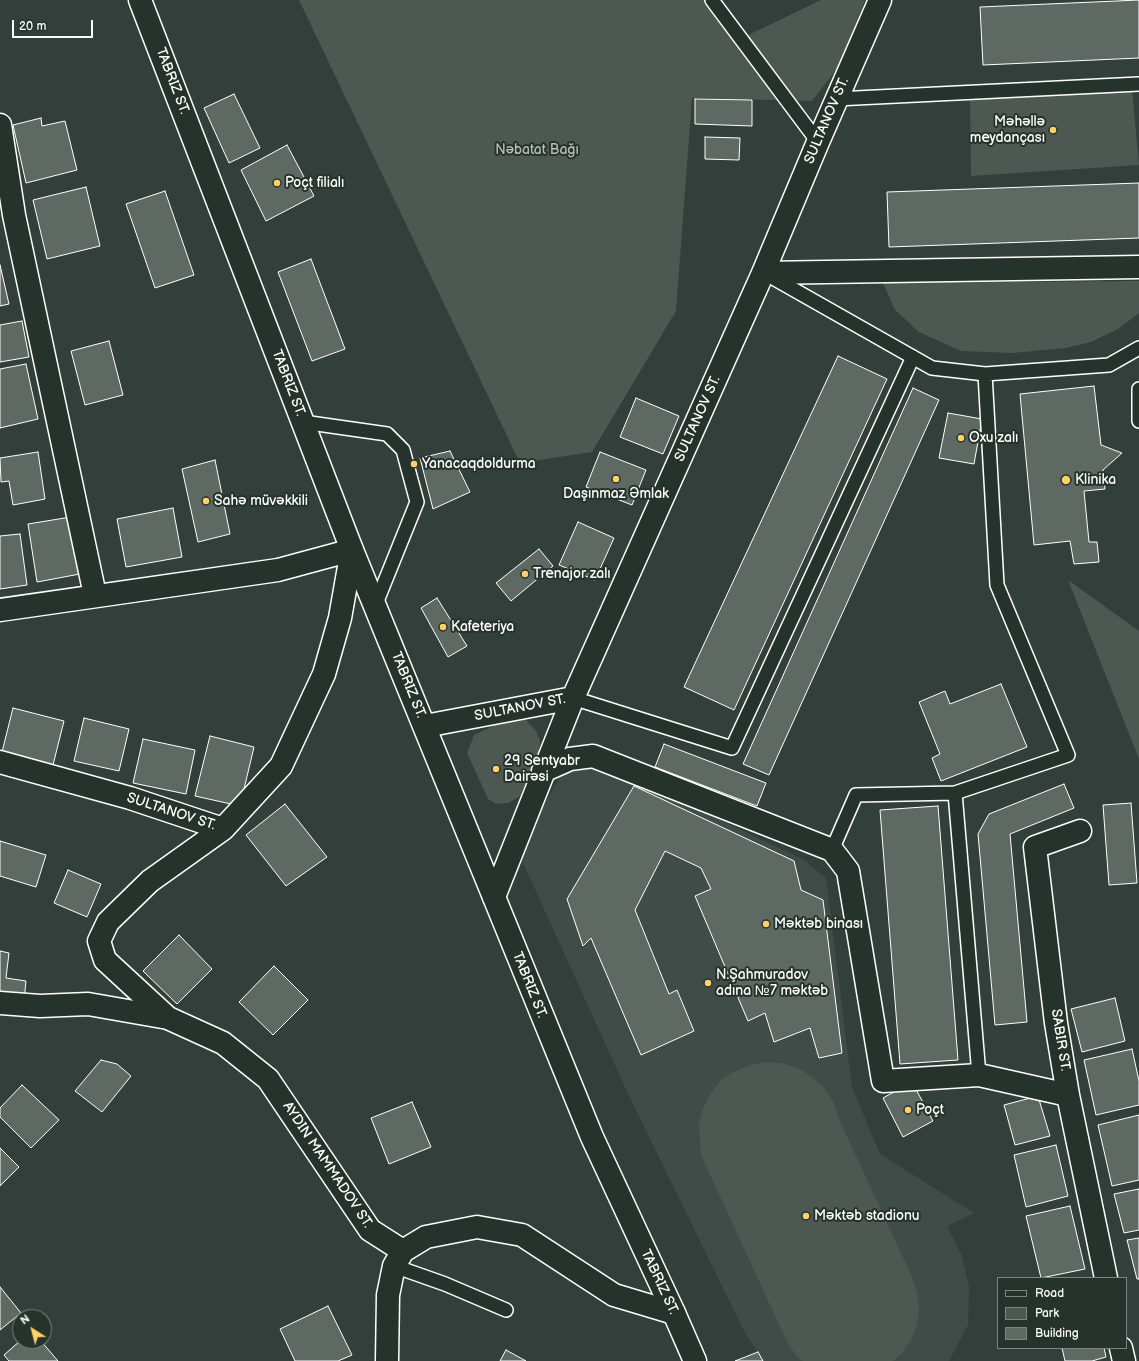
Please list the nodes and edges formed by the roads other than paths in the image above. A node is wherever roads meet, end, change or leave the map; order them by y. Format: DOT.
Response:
graph roads {
  1 [pos="140,0"];
  2 [pos="712,0"];
  3 [pos="880,0"];
  4 [pos="1139,84"];
  5 [pos="836,100"];
  6 [pos="0,126"];
  7 [pos="818,142"];
  8 [pos="1139,267"];
  9 [pos="763,273"];
  10 [pos="1139,348"];
  11 [pos="913,357"];
  12 [pos="985,374"];
  13 [pos="1139,389"];
  14 [pos="1139,421"];
  15 [pos="303,422"];
  16 [pos="352,550"];
  17 [pos="95,595"];
  18 [pos="375,606"];
  19 [pos="0,610"];
  20 [pos="573,698"];
  21 [pos="425,726"];
  22 [pos="0,762"];
  23 [pos="543,771"];
  24 [pos="955,793"];
  25 [pos="223,829"];
  26 [pos="1080,831"];
  27 [pos="832,850"];
  28 [pos="494,897"];
  29 [pos="0,1003"];
  30 [pos="168,1018"];
  31 [pos="979,1075"];
  32 [pos="1068,1096"];
  33 [pos="398,1258"];
  34 [pos="1106,1277"];
  35 [pos="506,1310"];
  36 [pos="674,1314"];
  37 [pos="1121,1349"];
  38 [pos="387,1361"];
  39 [pos="695,1361"];
  40 [pos="1124,1361"];
  1 -- 15 [label="street, TABRIZ ST."];
  2 -- 7 [label="lane"];
  3 -- 5 [label="street, SULTANOV ST."];
  4 -- 5 [label="lane"];
  5 -- 7 [label="street, SULTANOV ST."];
  6 -- 17 [label="street"];
  7 -- 9 [label="street, SULTANOV ST."];
  8 -- 9 [label="street"];
  9 -- 11 [label="lane"];
  9 -- 20 [label="street, SULTANOV ST."];
  10 -- 12 [label="lane"];
  11 -- 12 [label="lane"];
  11 -- 20 [label="lane"];
  12 -- 24 [label="lane"];
  13 -- 14 [label="lane"];
  15 -- 16 [label="street, TABRIZ ST."];
  15 -- 18 [label="lane"];
  16 -- 17 [label="street"];
  16 -- 18 [label="street, TABRIZ ST."];
  16 -- 25 [label="street, SULTANOV ST."];
  17 -- 19 [label="street"];
  18 -- 21 [label="street, TABRIZ ST."];
  20 -- 21 [label="street, SULTANOV ST."];
  20 -- 23 [label="street"];
  21 -- 28 [label="street, TABRIZ ST."];
  22 -- 25 [label="street, SULTANOV ST."];
  23 -- 27 [label="street"];
  23 -- 28 [label="street"];
  24 -- 27 [label="lane"];
  24 -- 31 [label="lane"];
  25 -- 30 [label="street"];
  26 -- 32 [label="street, SABIR ST."];
  27 -- 31 [label="street"];
  28 -- 36 [label="street, TABRIZ ST."];
  29 -- 30 [label="street, AYDIN MAMMADOV ST."];
  30 -- 33 [label="street, AYDIN MAMMADOV ST."];
  31 -- 32 [label="street"];
  32 -- 34 [label="street, SABIR ST."];
  33 -- 35 [label="lane"];
  33 -- 36 [label="street"];
  33 -- 38 [label="street"];
  36 -- 39 [label="street, TABRIZ ST."];
  37 -- 40 [label="street"];
}
